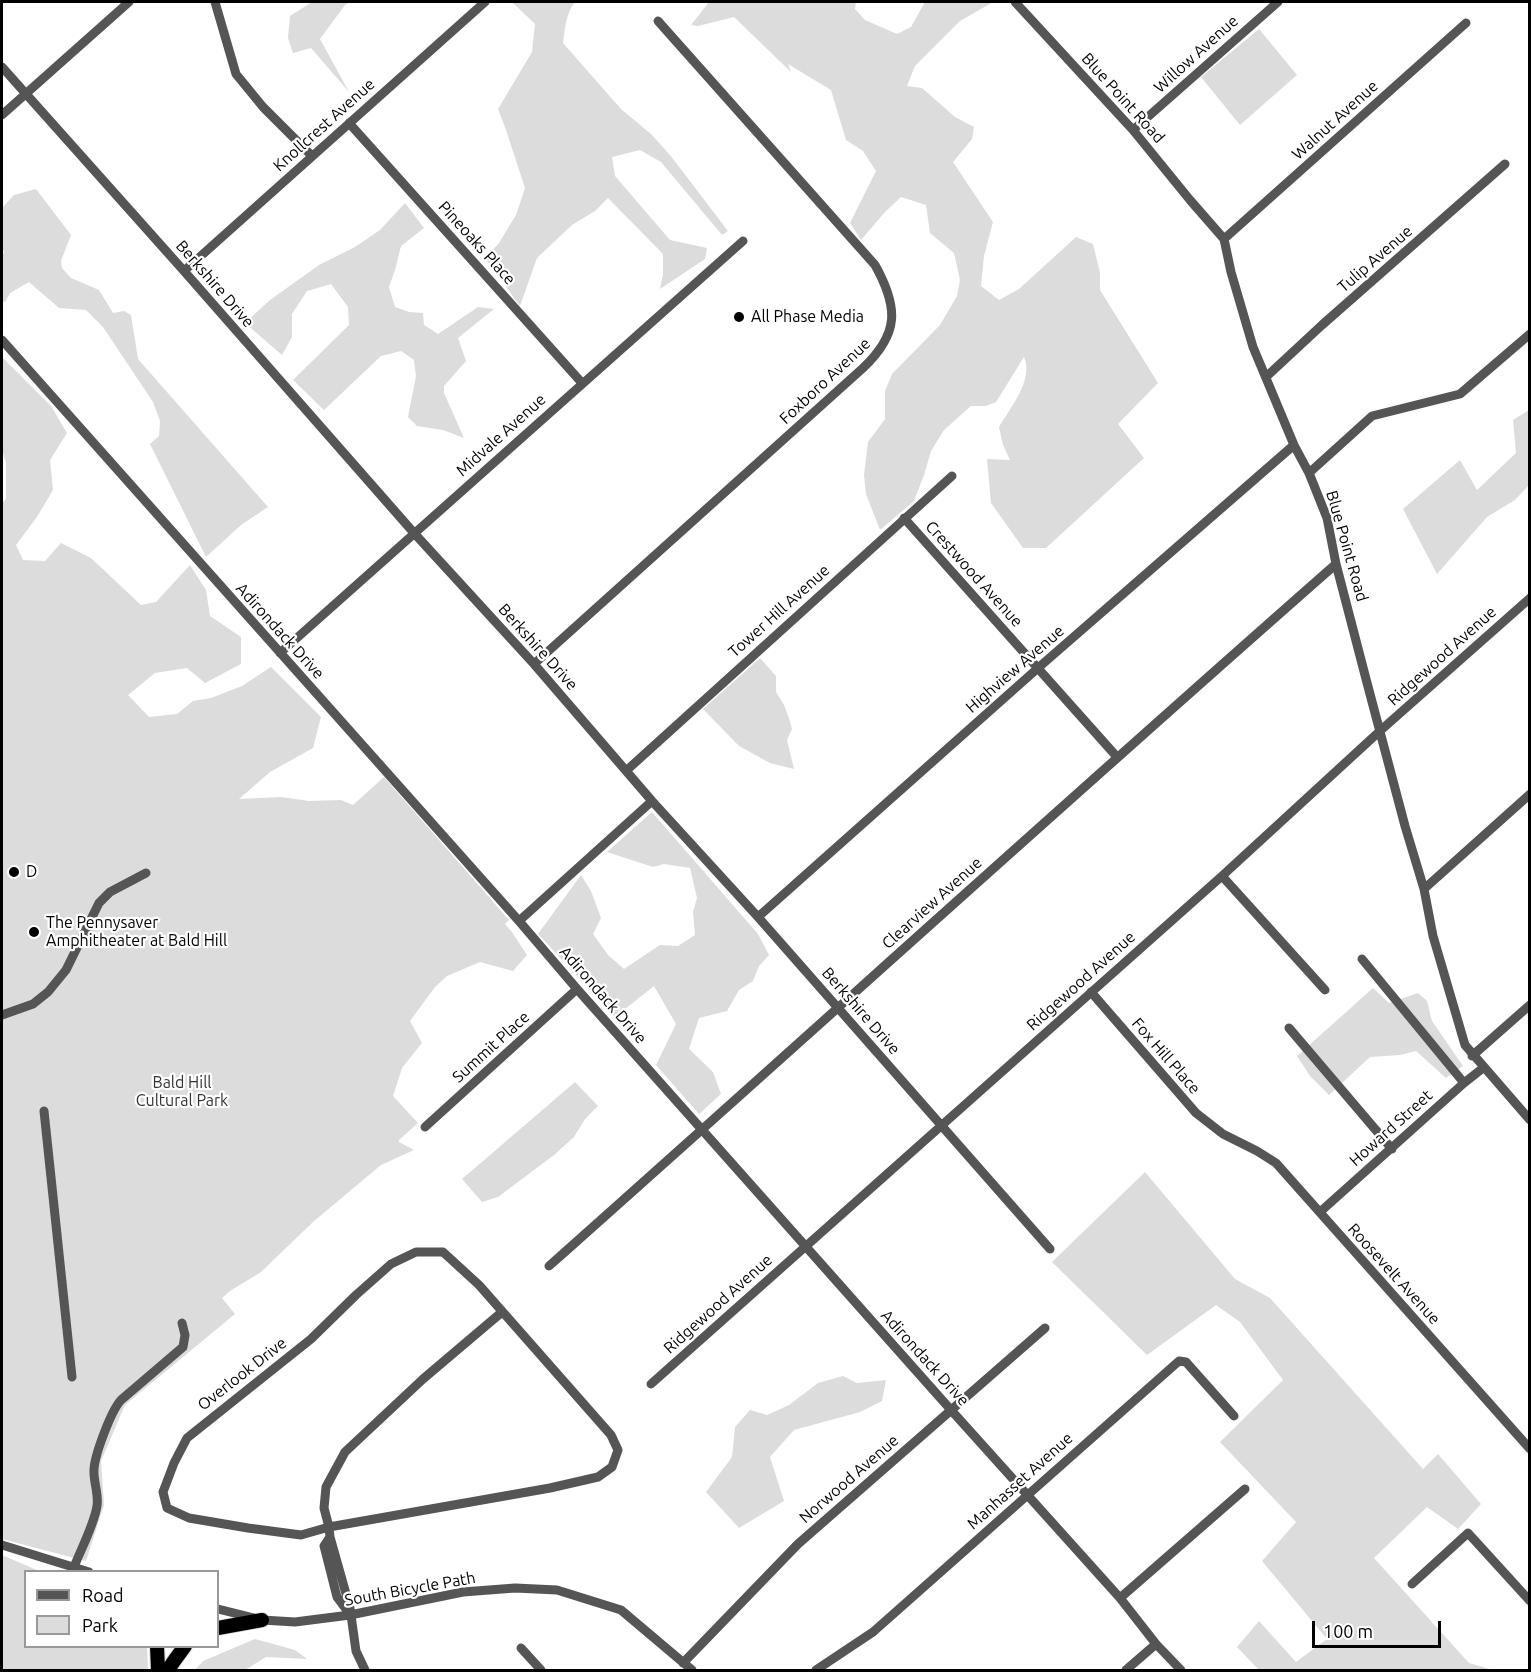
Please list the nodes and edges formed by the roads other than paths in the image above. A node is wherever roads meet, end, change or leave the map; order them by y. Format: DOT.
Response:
graph roads {
  1 [pos="129,2"];
  2 [pos="485,2"];
  3 [pos="1015,2"];
  4 [pos="1278,2"];
  5 [pos="217,3"];
  6 [pos="658,21"];
  7 [pos="1466,23"];
  8 [pos="2,67"];
  9 [pos="26,94"];
  10 [pos="2,115"];
  11 [pos="349,123"];
  12 [pos="1133,130"];
  13 [pos="312,156"];
  14 [pos="1505,164"];
  15 [pos="1224,239"];
  16 [pos="743,241"];
  17 [pos="184,271"];
  18 [pos="1530,334"];
  19 [pos="2,340"];
  20 [pos="1266,377"];
  21 [pos="582,383"];
  22 [pos="1294,445"];
  23 [pos="1309,473"];
  24 [pos="952,476"];
  25 [pos="904,519"];
  26 [pos="414,533"];
  27 [pos="1336,564"];
  28 [pos="1530,598"];
  29 [pos="280,654"];
  30 [pos="534,664"];
  31 [pos="1038,668"];
  32 [pos="1381,730"];
  33 [pos="1117,757"];
  34 [pos="627,770"];
  35 [pos="1530,794"];
  36 [pos="652,801"];
  37 [pos="146,873"];
  38 [pos="1222,876"];
  39 [pos="1424,889"];
  40 [pos="758,917"];
  41 [pos="519,921"];
  42 [pos="1362,959"];
  43 [pos="577,990"];
  44 [pos="1325,990"];
  45 [pos="1091,992"];
  46 [pos="1530,1005"];
  47 [pos="839,1008"];
  48 [pos="2,1015"];
  49 [pos="1289,1028"];
  50 [pos="1472,1056"];
  51 [pos="1483,1068"];
  52 [pos="1464,1083"];
  53 [pos="44,1111"];
  54 [pos="1530,1120"];
  55 [pos="941,1125"];
  56 [pos="425,1127"];
  57 [pos="702,1129"];
  58 [pos="1223,1134"];
  59 [pos="1392,1149"];
  60 [pos="1320,1212"];
  61 [pos="806,1246"];
  62 [pos="1050,1249"];
  63 [pos="549,1266"];
  64 [pos="502,1312"];
  65 [pos="182,1323"];
  66 [pos="1045,1328"];
  67 [pos="72,1377"];
  68 [pos="651,1384"];
  69 [pos="951,1410"];
  70 [pos="1234,1416"];
  71 [pos="1530,1449"];
  72 [pos="1245,1489"];
  73 [pos="1027,1495"];
  74 [pos="329,1532"];
  75 [pos="2,1545"];
  76 [pos="74,1567"];
  77 [pos="83,1570"];
  78 [pos="1412,1584"];
  79 [pos="1120,1598"];
  80 [pos="1530,1601"];
  81 [pos="351,1608"];
  82 [pos="219,1609"];
  83 [pos="262,1620"];
  84 [pos="219,1628"];
  85 [pos="1156,1644"];
  86 [pos="157,1648"];
  87 [pos="184,1648"];
  88 [pos="521,1648"];
  89 [pos="683,1663"];
  90 [pos="158,1671"];
  91 [pos="168,1671"];
  92 [pos="365,1671"];
  93 [pos="541,1671"];
  94 [pos="692,1671"];
  95 [pos="816,1671"];
  96 [pos="1126,1671"];
  97 [pos="1180,1671"];
  1 -- 9 [label="street"];
  2 -- 11 [label="street, Knollcrest Avenue"];
  3 -- 12 [label="street, Blue Point Road"];
  4 -- 12 [label="street, Willow Avenue"];
  5 -- 13 [label="street"];
  6 -- 30 [label="street, Foxboro Avenue"];
  7 -- 15 [label="street, Walnut Avenue"];
  8 -- 9 [label="street, Berkshire Drive"];
  9 -- 10 [label="street"];
  9 -- 17 [label="street, Berkshire Drive"];
  11 -- 13 [label="street, Knollcrest Avenue"];
  11 -- 21 [label="street, Pineoaks Place"];
  12 -- 15 [label="street, Blue Point Road"];
  13 -- 17 [label="street, Knollcrest Avenue"];
  14 -- 20 [label="street, Tulip Avenue"];
  15 -- 20 [label="street, Blue Point Road"];
  16 -- 21 [label="street, Midvale Avenue"];
  17 -- 26 [label="street, Berkshire Drive"];
  18 -- 23 [label="street"];
  19 -- 29 [label="street, Adirondack Drive"];
  20 -- 22 [label="street, Blue Point Road"];
  21 -- 26 [label="street, Midvale Avenue"];
  22 -- 23 [label="street, Blue Point Road"];
  22 -- 31 [label="street, Highview Avenue"];
  23 -- 27 [label="street, Blue Point Road"];
  24 -- 25 [label="street, Tower Hill Avenue"];
  25 -- 31 [label="street, Crestwood Avenue"];
  25 -- 34 [label="street, Tower Hill Avenue"];
  26 -- 29 [label="street, Midvale Avenue"];
  26 -- 30 [label="street, Berkshire Drive"];
  27 -- 32 [label="street, Blue Point Road"];
  27 -- 33 [label="street, Clearview Avenue"];
  28 -- 32 [label="street, Ridgewood Avenue"];
  29 -- 41 [label="street, Adirondack Drive"];
  30 -- 34 [label="street, Berkshire Drive"];
  31 -- 33 [label="street, Crestwood Avenue"];
  31 -- 40 [label="street, Highview Avenue"];
  32 -- 38 [label="street, Ridgewood Avenue"];
  32 -- 39 [label="street, Blue Point Road"];
  33 -- 47 [label="street, Clearview Avenue"];
  34 -- 36 [label="street, Berkshire Drive"];
  35 -- 39 [label="street"];
  36 -- 40 [label="street, Berkshire Drive"];
  36 -- 41 [label="street"];
  37 -- 48 [label="street"];
  38 -- 44 [label="street"];
  38 -- 45 [label="street, Ridgewood Avenue"];
  39 -- 50 [label="street, Blue Point Road"];
  40 -- 47 [label="street, Berkshire Drive"];
  41 -- 43 [label="street, Adirondack Drive"];
  42 -- 52 [label="street"];
  43 -- 56 [label="street, Summit Place"];
  43 -- 57 [label="street, Adirondack Drive"];
  45 -- 55 [label="street, Ridgewood Avenue"];
  45 -- 58 [label="street, Fox Hill Place"];
  46 -- 50 [label="street"];
  47 -- 55 [label="street, Berkshire Drive"];
  47 -- 57 [label="street, Clearview Avenue"];
  49 -- 59 [label="street"];
  50 -- 51 [label="street, Blue Point Road"];
  51 -- 52 [label="street, Howard Street"];
  51 -- 54 [label="street, Blue Point Road"];
  52 -- 59 [label="street, Howard Street"];
  53 -- 67 [label="street"];
  55 -- 61 [label="street, Ridgewood Avenue"];
  55 -- 62 [label="street, Berkshire Drive"];
  57 -- 61 [label="street, Adirondack Drive"];
  57 -- 63 [label="street, Clearview Avenue"];
  58 -- 60 [label="street, Roosevelt Avenue"];
  59 -- 60 [label="street, Howard Street"];
  60 -- 71 [label="street, Roosevelt Avenue"];
  61 -- 68 [label="street, Ridgewood Avenue"];
  61 -- 69 [label="street, Adirondack Drive"];
  64 -- 74 [label="street"];
  64 -- 74 [label="street, Overlook Drive"];
  64 -- 74 [label="street, Overlook Drive"];
  65 -- 76 [label="street"];
  66 -- 69 [label="street, Norwood Avenue"];
  69 -- 73 [label="street, Adirondack Drive"];
  69 -- 89 [label="street, Norwood Avenue"];
  70 -- 73 [label="street, Manhasset Avenue"];
  72 -- 79 [label="street"];
  73 -- 79 [label="street, Adirondack Drive"];
  73 -- 95 [label="street, Manhasset Avenue"];
  74 -- 81 [label="street"];
  74 -- 81 [label="street"];
  75 -- 76 [label="street"];
  76 -- 77 [label="street"];
  78 -- 80 [label="street"];
  79 -- 85 [label="street, Adirondack Drive"];
  81 -- 83 [label="street, South Bicycle Path"];
  81 -- 89 [label="street, South Bicycle Path"];
  81 -- 92 [label="street"];
  82 -- 83 [label="street, South Bicycle Path"];
  83 -- 84 [label="highway"];
  85 -- 96 [label="street"];
  85 -- 97 [label="street, Adirondack Drive"];
  86 -- 90 [label="highway"];
  87 -- 91 [label="highway"];
  88 -- 93 [label="street"];
  89 -- 94 [label="street, South Bicycle Path"];
}
